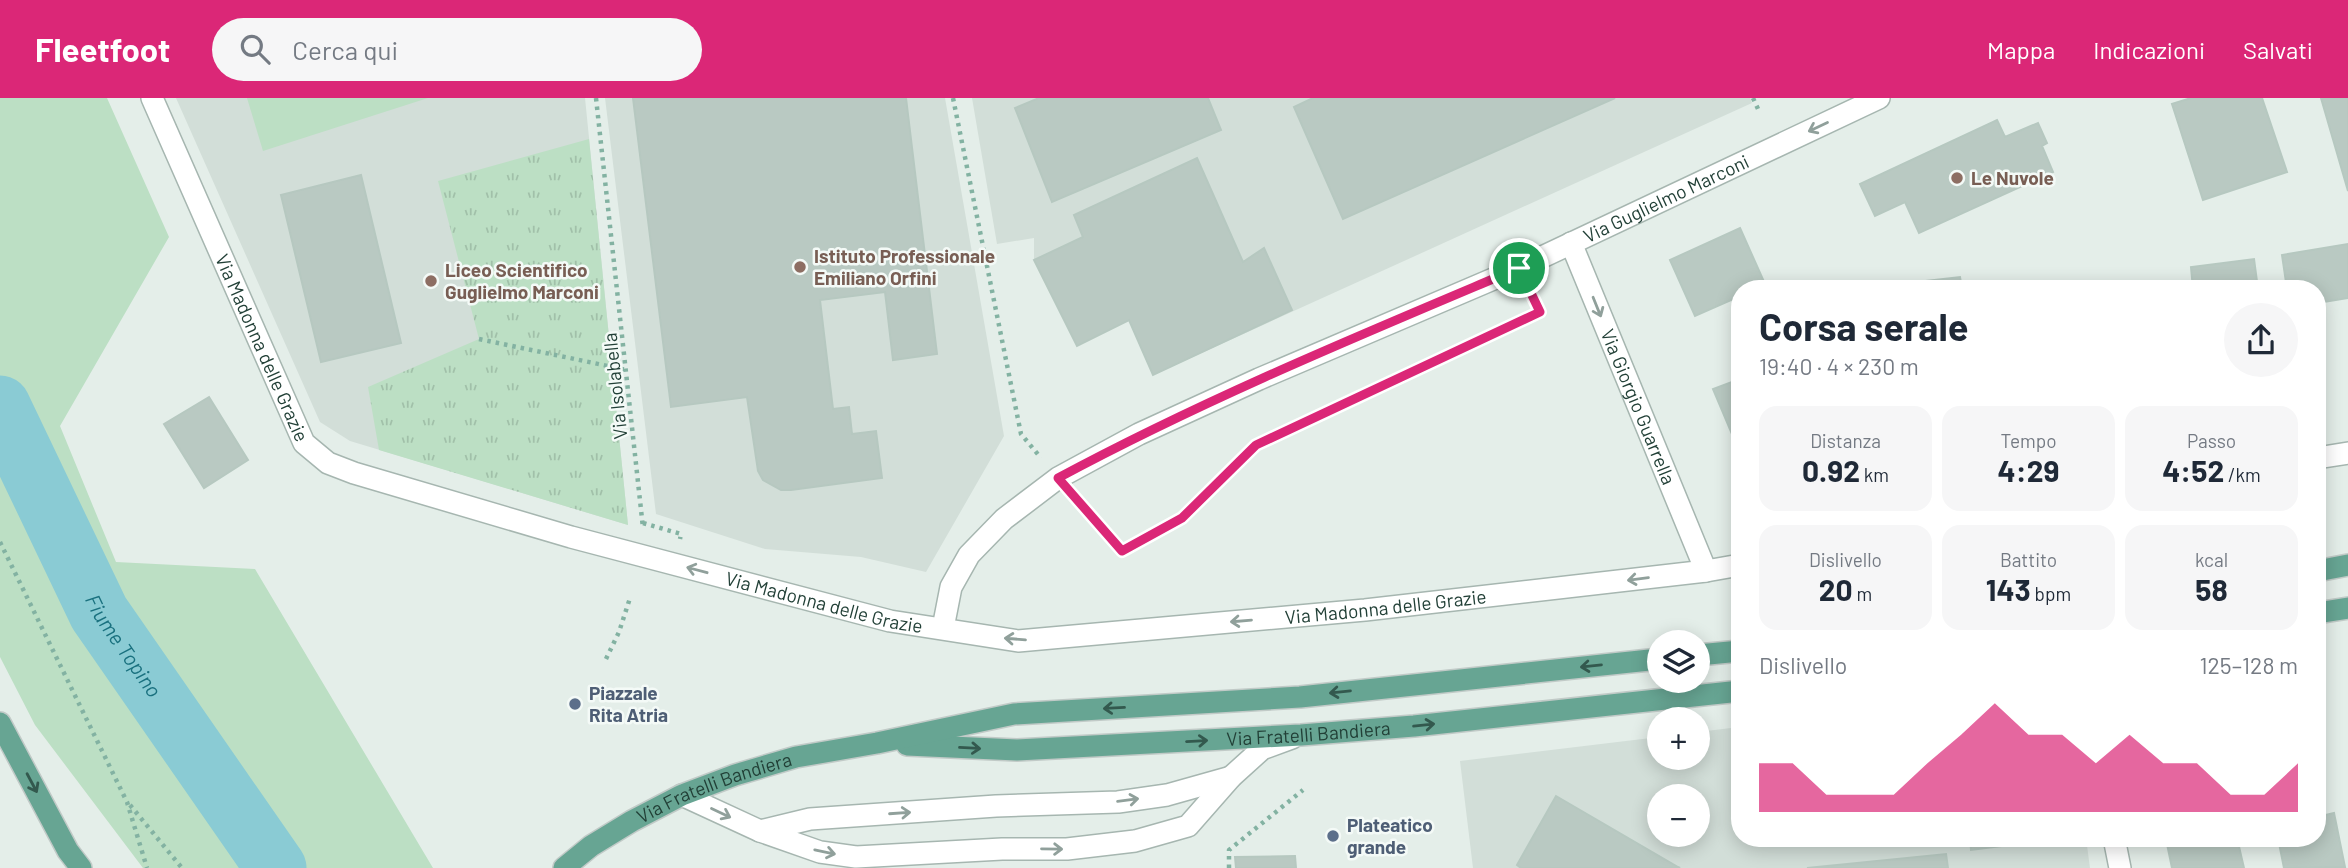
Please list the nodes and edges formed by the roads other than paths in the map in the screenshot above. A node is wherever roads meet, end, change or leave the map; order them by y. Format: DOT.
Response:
graph roads {
  1 [pos="152,98"];
  2 [pos="1880,98"];
  3 [pos="1571,243"];
  4 [pos="2348,453"];
  5 [pos="2326,457"];
  6 [pos="2348,565"];
  7 [pos="1731,567"];
  8 [pos="2326,569"];
  9 [pos="1706,571"];
  10 [pos="2348,608"];
  11 [pos="2326,612"];
  12 [pos="943,628"];
  13 [pos="1731,652"];
  14 [pos="1710,654"];
  15 [pos="1647,660"];
  16 [pos="1731,692"];
  17 [pos="0,723"];
  18 [pos="1301,735"];
  19 [pos="877,743"];
  20 [pos="1231,777"];
  21 [pos="682,795"];
  22 [pos="760,831"];
  23 [pos="2116,847"];
  24 [pos="81,868"];
  25 [pos="564,868"];
  26 [pos="2120,868"];
  12 -- 1 [label="street, Via Madonna delle Grazie, one-way"];
  2 -- 3 [label="street, Via Guglielmo Marconi, one-way"];
  3 -- 9 [label="street, Via Giorgio Guarrella, one-way"];
  3 -- 12 [label="street, Via Guglielmo Marconi"];
  4 -- 5 [label="street"];
  6 -- 8 [label="main road"];
  7 -- 9 [label="street, Via Madonna delle Grazie"];
  9 -- 12 [label="street, Via Madonna delle Grazie, one-way"];
  10 -- 11 [label="main road"];
  13 -- 14 [label="main road"];
  15 -- 19 [label="main road, Via Fratelli Bandiera, one-way"];
  18 -- 16 [label="main road, Via Fratelli Bandiera, one-way"];
  17 -- 24 [label="main road, one-way"];
  19 -- 18 [label="main road, Via Fratelli Bandiera, one-way"];
  18 -- 20 [label="street"];
  19 -- 21 [label="main road, Via Fratelli Bandiera"];
  22 -- 20 [label="street, one-way"];
  22 -- 20 [label="street, one-way"];
  21 -- 22 [label="street, one-way"];
  21 -- 25 [label="main road, Via Fratelli Bandiera"];
  23 -- 26 [label="street"];
}
